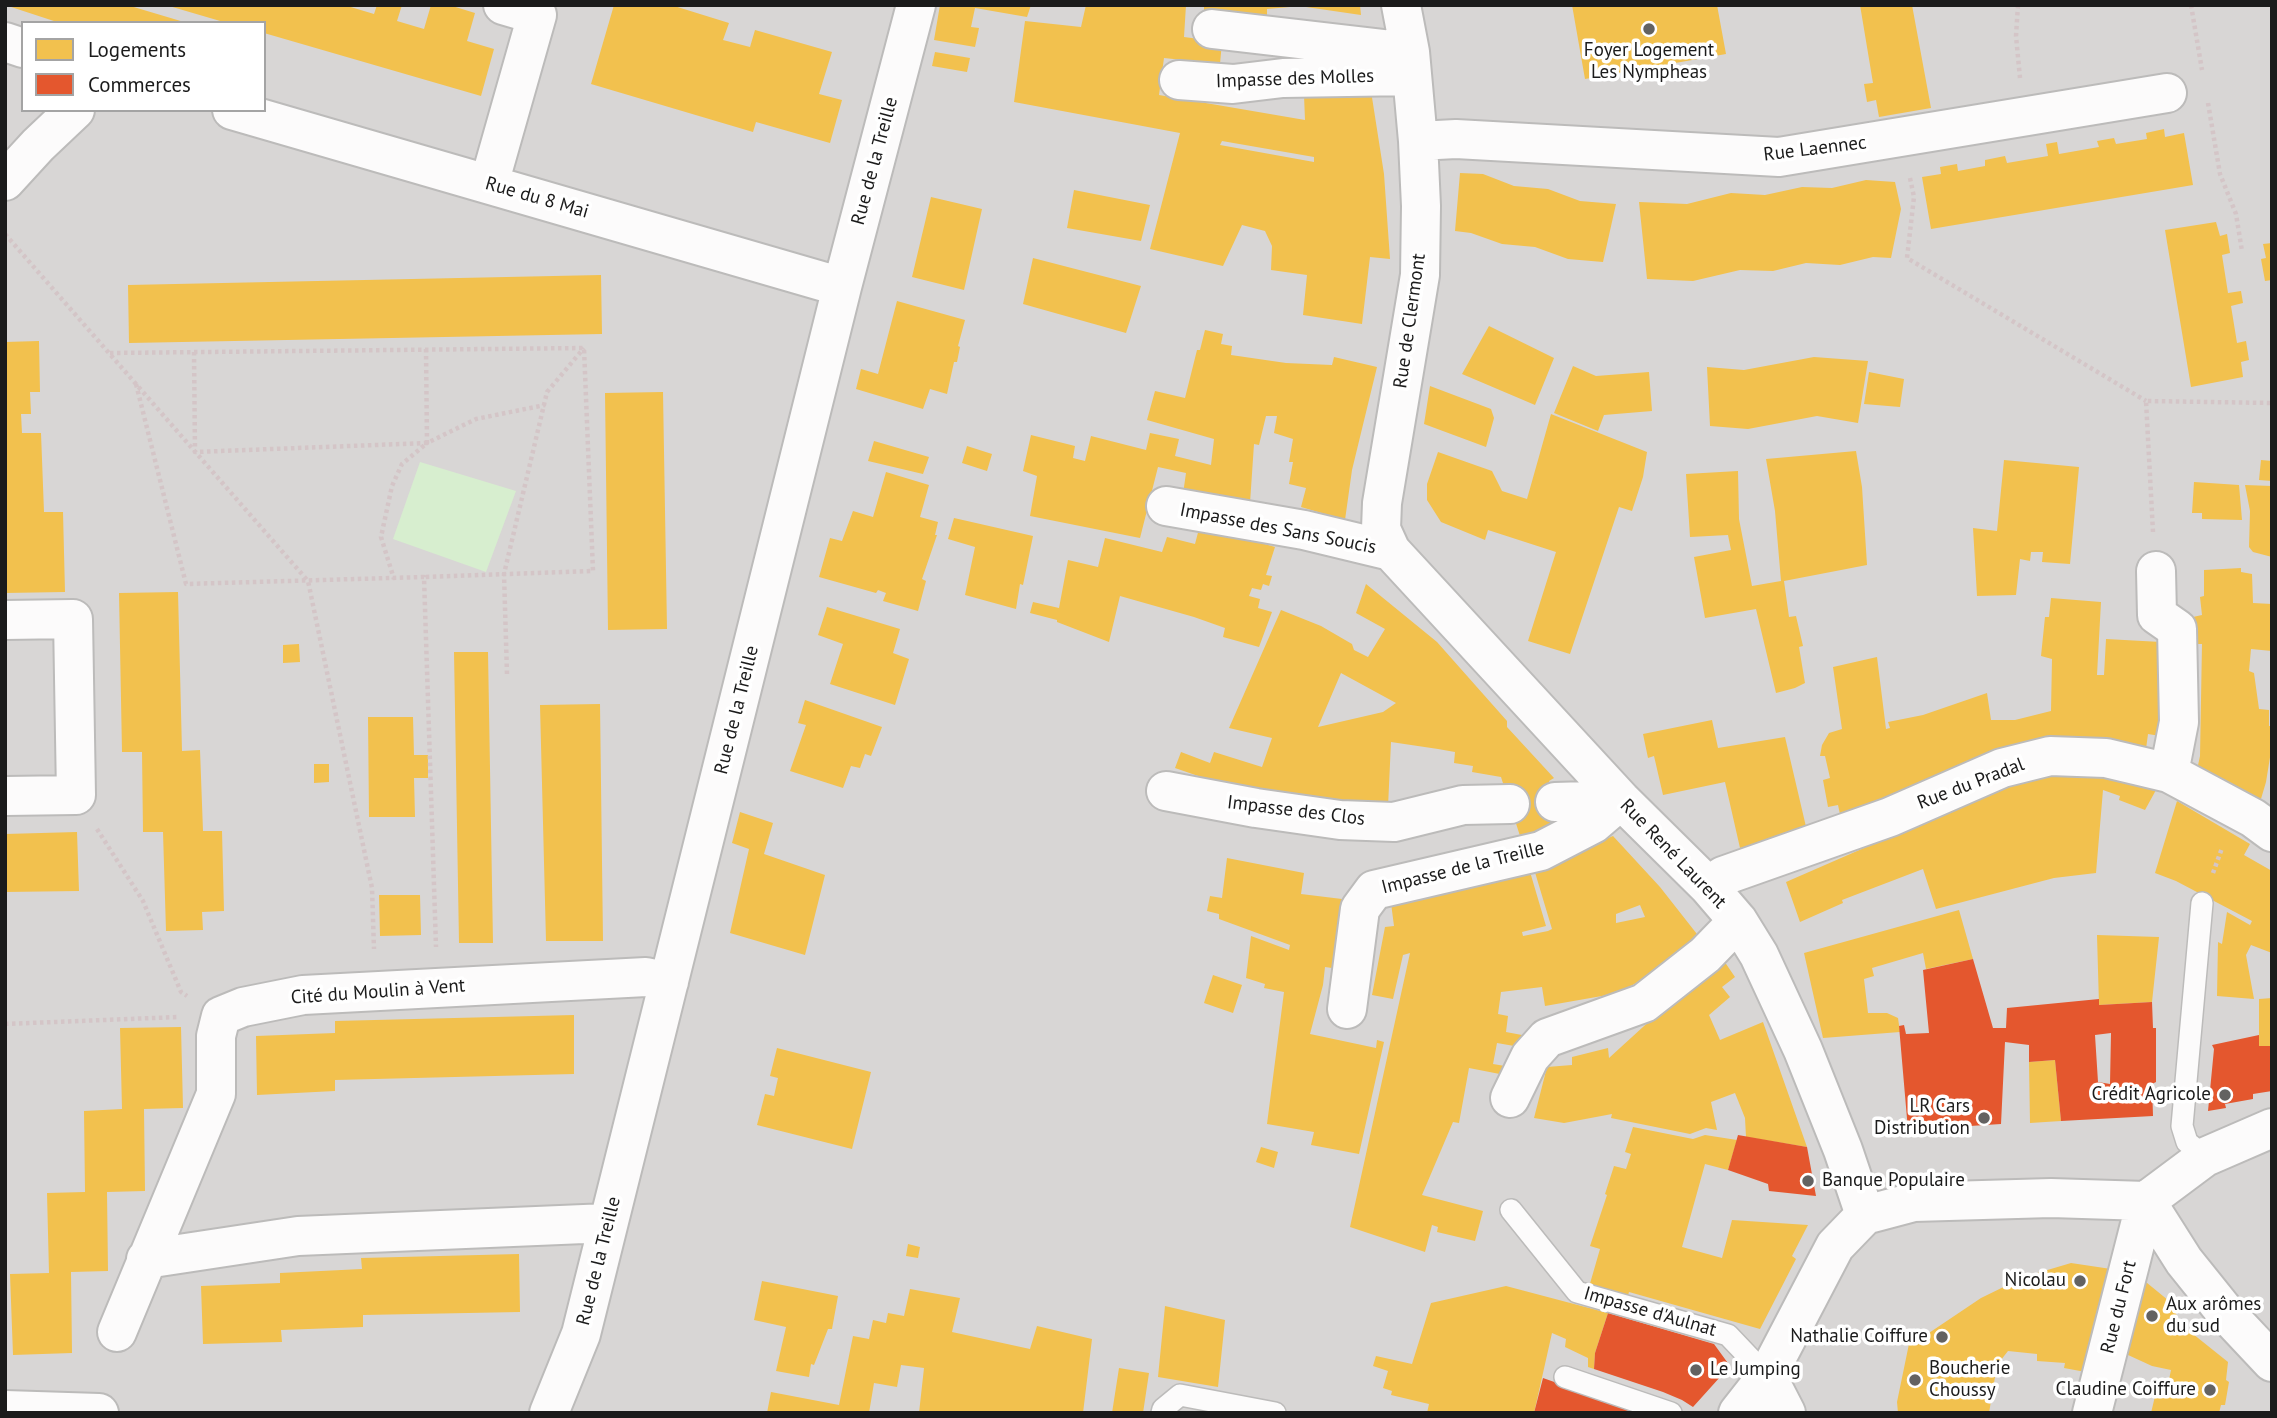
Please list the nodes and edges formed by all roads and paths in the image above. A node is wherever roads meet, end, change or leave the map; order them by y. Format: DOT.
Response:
graph roads {
  1 [pos="503,5"];
  2 [pos="916,5"];
  3 [pos="1401,5"];
  4 [pos="2018,5"];
  5 [pos="2191,5"];
  6 [pos="1212,29"];
  7 [pos="1411,64"];
  8 [pos="2202,72"];
  9 [pos="1179,80"];
  10 [pos="2167,93"];
  11 [pos="2207,98"];
  12 [pos="73,112"];
  13 [pos="239,112"];
  14 [pos="2023,118"];
  15 [pos="1902,137"];
  16 [pos="1418,141"];
  17 [pos="5,181"];
  18 [pos="488,184"];
  19 [pos="5,234"];
  20 [pos="2242,251"];
  21 [pos="842,288"];
  22 [pos="584,348"];
  23 [pos="426,349"];
  24 [pos="194,352"];
  25 [pos="109,353"];
  26 [pos="136,383"];
  27 [pos="2146,401"];
  28 [pos="2272,403"];
  29 [pos="545,405"];
  30 [pos="427,443"];
  31 [pos="195,452"];
  32 [pos="1166,506"];
  33 [pos="1391,551"];
  34 [pos="2156,572"];
  35 [pos="504,574"];
  36 [pos="424,577"];
  37 [pos="394,579"];
  38 [pos="308,581"];
  39 [pos="5,620"];
  40 [pos="507,674"];
  41 [pos="2169,773"];
  42 [pos="1166,791"];
  43 [pos="76,795"];
  44 [pos="5,796"];
  45 [pos="1621,800"];
  46 [pos="1555,802"];
  47 [pos="1510,804"];
  48 [pos="2236,809"];
  49 [pos="2272,832"];
  50 [pos="1708,886"];
  51 [pos="2202,903"];
  52 [pos="1738,921"];
  53 [pos="669,982"];
  54 [pos="438,987"];
  55 [pos="375,991"];
  56 [pos="1347,1009"];
  57 [pos="221,1016"];
  58 [pos="5,1024"];
  59 [pos="1510,1098"];
  60 [pos="2272,1128"];
  61 [pos="2205,1157"];
  62 [pos="2146,1201"];
  63 [pos="1511,1210"];
  64 [pos="1865,1215"];
  65 [pos="608,1223"];
  66 [pos="146,1259"];
  67 [pos="117,1332"];
  68 [pos="2269,1358"];
  69 [pos="1767,1376"];
  70 [pos="1565,1377"];
  71 [pos="5,1410"];
  72 [pos="99,1413"];
  73 [pos="549,1413"];
  74 [pos="1162,1413"];
  75 [pos="1275,1413"];
  76 [pos="1671,1413"];
  77 [pos="1738,1413"];
  78 [pos="1786,1413"];
  79 [pos="2092,1413"];
  1 -- 18 [label="street"];
  2 -- 21 [label="street, Rue de la Treille"];
  3 -- 7 [label="street, Rue de Clermont"];
  4 -- 14 [label="path"];
  5 -- 8 [label="path"];
  6 -- 7 [label="street"];
  7 -- 9 [label="street, Impasse des Molles"];
  7 -- 16 [label="street, Rue de Clermont"];
  10 -- 14 [label="street, Rue Laennec"];
  11 -- 20 [label="path"];
  12 -- 17 [label="street"];
  13 -- 18 [label="street, Rue du 8 Mai"];
  14 -- 15 [label="street, Rue Laennec"];
  15 -- 16 [label="street, Rue Laennec"];
  15 -- 27 [label="path"];
  16 -- 33 [label="street, Rue de Clermont"];
  18 -- 21 [label="street, Rue du 8 Mai"];
  19 -- 25 [label="path"];
  21 -- 53 [label="street, Rue de la Treille"];
  22 -- 23 [label="path"];
  22 -- 29 [label="path"];
  22 -- 35 [label="path"];
  23 -- 24 [label="path"];
  23 -- 30 [label="path"];
  24 -- 25 [label="path"];
  24 -- 31 [label="path"];
  25 -- 26 [label="path"];
  26 -- 31 [label="path"];
  26 -- 38 [label="path"];
  27 -- 28 [label="path"];
  27 -- 34 [label="path"];
  29 -- 30 [label="path"];
  29 -- 35 [label="path"];
  30 -- 31 [label="path"];
  30 -- 37 [label="path"];
  31 -- 38 [label="path"];
  32 -- 33 [label="street, Impasse des Sans Soucis"];
  33 -- 45 [label="street, Rue René Laurent"];
  34 -- 41 [label="street"];
  35 -- 36 [label="path"];
  35 -- 40 [label="path"];
  36 -- 37 [label="path"];
  36 -- 54 [label="path"];
  37 -- 38 [label="path"];
  38 -- 55 [label="path"];
  39 -- 43 [label="street"];
  41 -- 48 [label="street, Rue du Pradal"];
  41 -- 50 [label="street, Rue du Pradal"];
  42 -- 47 [label="street, Impasse des Clos"];
  43 -- 44 [label="street"];
  43 -- 57 [label="path"];
  45 -- 46 [label="street"];
  45 -- 50 [label="street, Rue René Laurent"];
  45 -- 56 [label="street, Impasse de la Treille"];
  48 -- 49 [label="street, Rue du Pradal"];
  48 -- 51 [label="path"];
  50 -- 52 [label="street, Rue René Laurent"];
  51 -- 61 [label="lane"];
  52 -- 59 [label="street"];
  52 -- 64 [label="street, Rue René Laurent"];
  53 -- 54 [label="street, Cité du Moulin à Vent"];
  53 -- 65 [label="street, Rue de la Treille"];
  54 -- 55 [label="street, Cité du Moulin à Vent"];
  55 -- 57 [label="street, Cité du Moulin à Vent"];
  57 -- 58 [label="path"];
  57 -- 66 [label="street"];
  60 -- 61 [label="street"];
  61 -- 62 [label="street"];
  62 -- 64 [label="street"];
  62 -- 68 [label="street"];
  62 -- 79 [label="street, Rue du Fort"];
  63 -- 69 [label="lane, Impasse d'Aulnat"];
  64 -- 69 [label="street"];
  65 -- 66 [label="street"];
  65 -- 73 [label="street, Rue de la Treille"];
  66 -- 67 [label="street"];
  69 -- 77 [label="street"];
  69 -- 78 [label="street"];
  70 -- 76 [label="lane"];
  71 -- 72 [label="street"];
  74 -- 75 [label="lane"];
}
